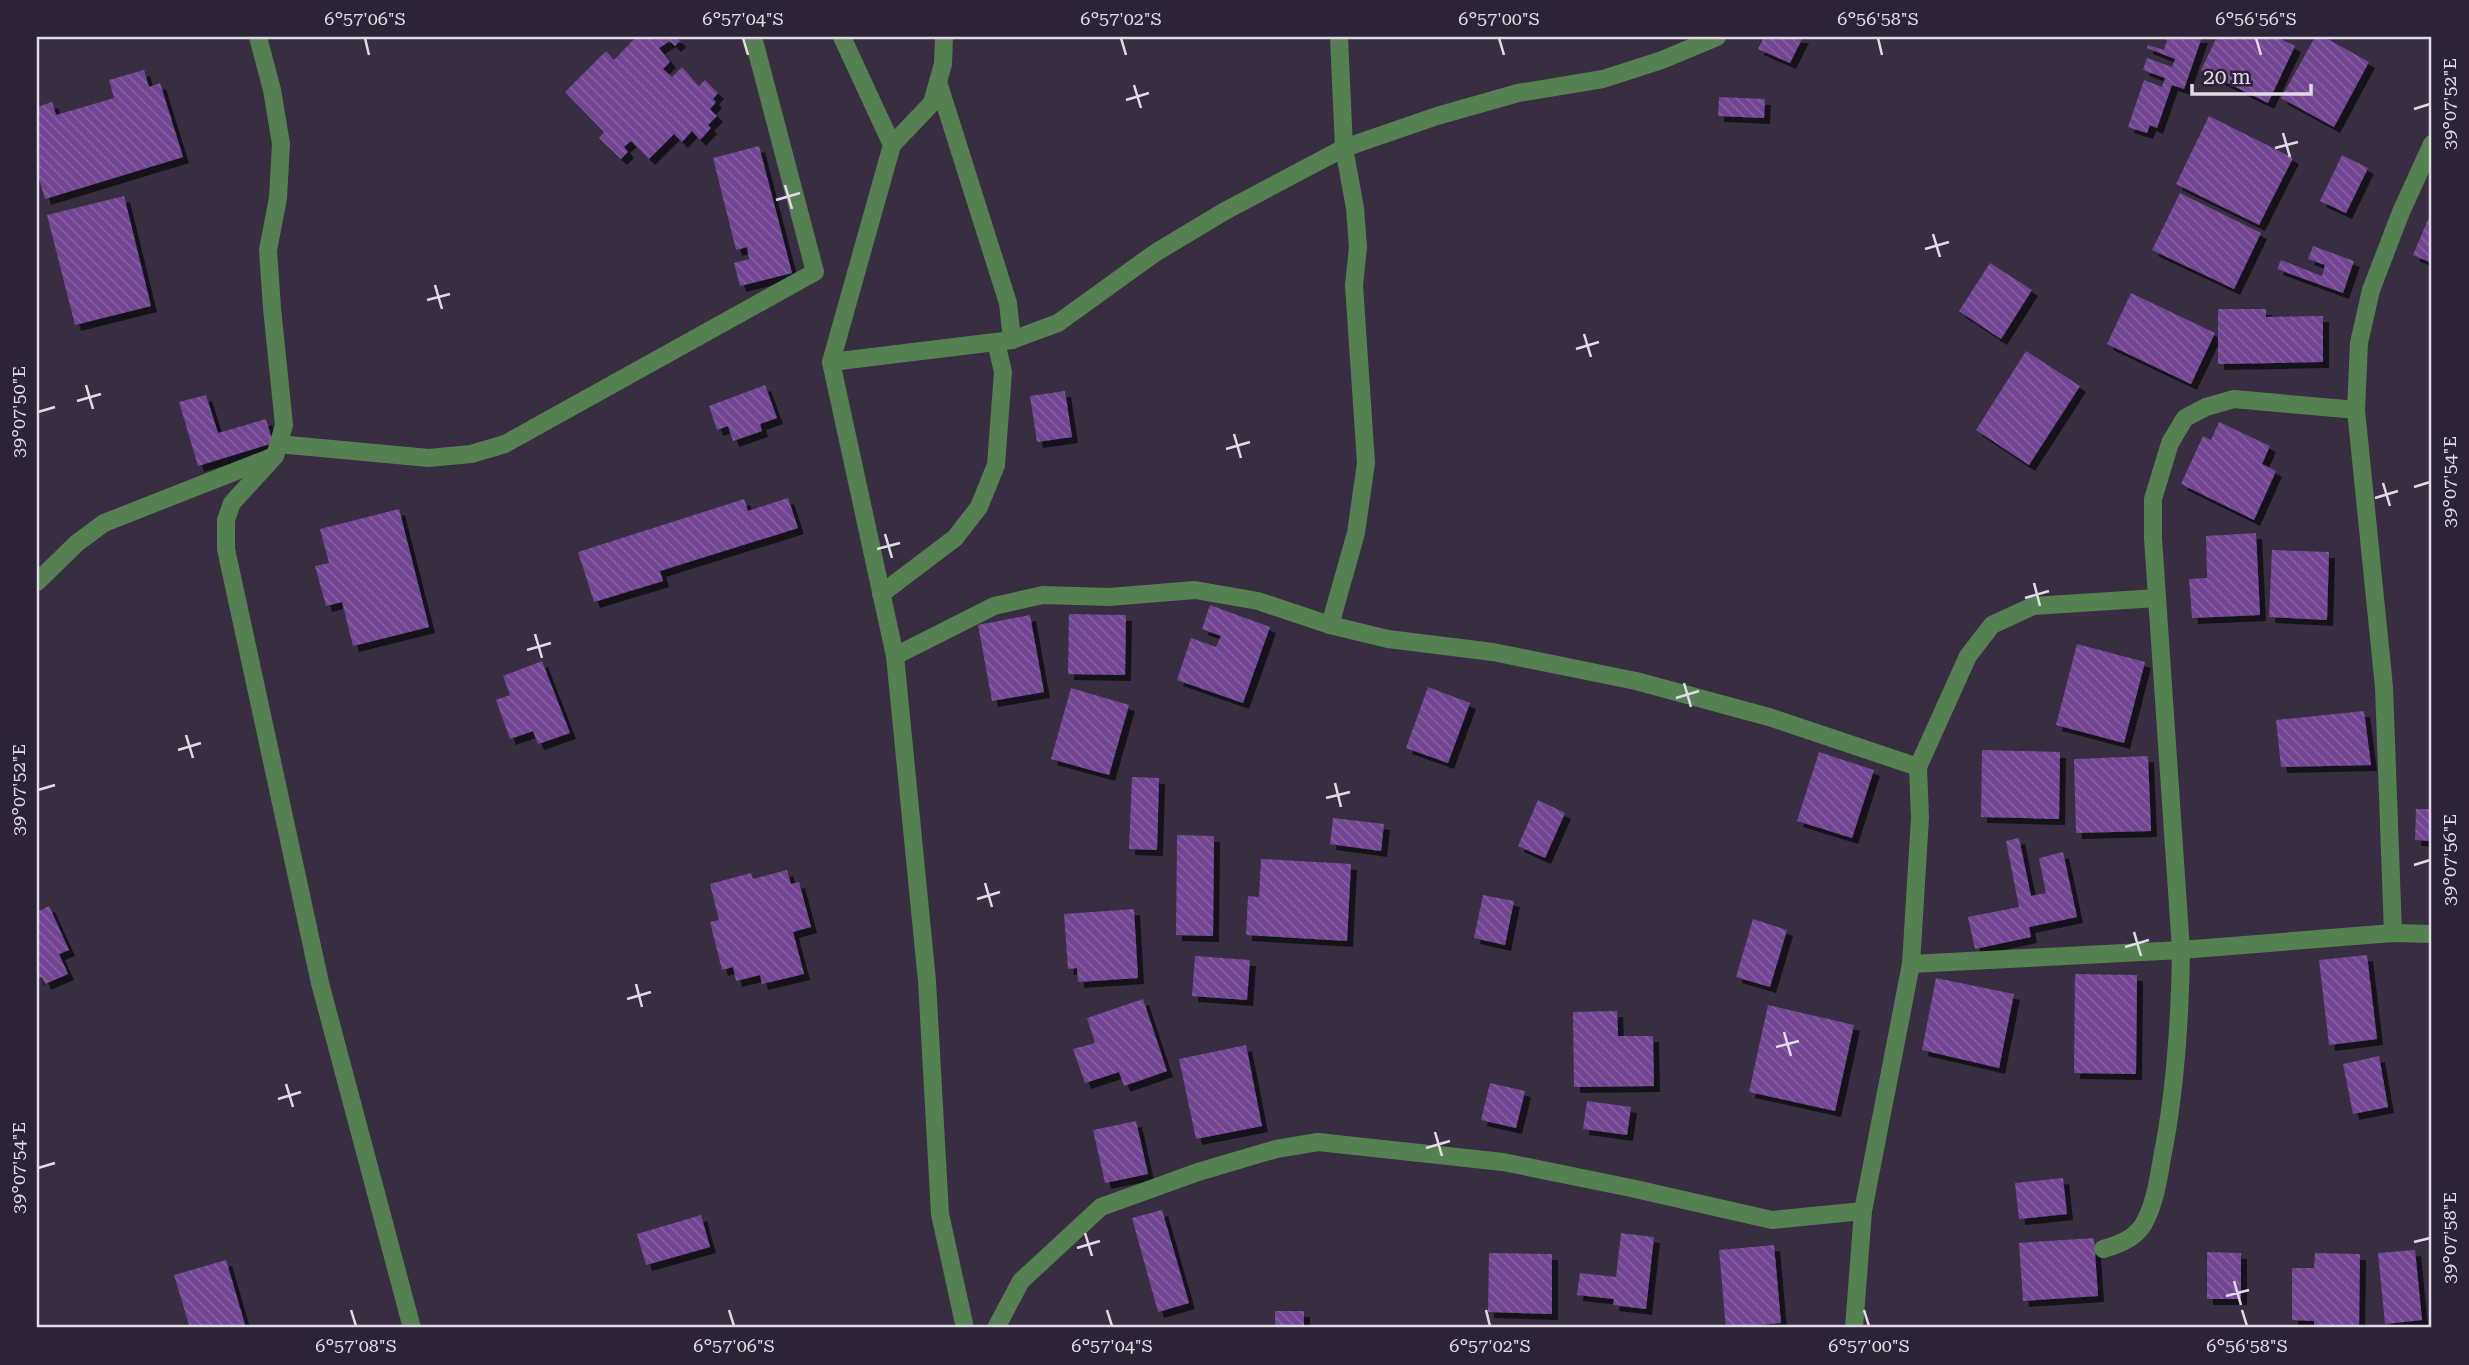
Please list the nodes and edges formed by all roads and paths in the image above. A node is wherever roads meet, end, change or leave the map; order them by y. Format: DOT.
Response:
graph roads {
  1 [pos="258,37"];
  2 [pos="752,37"];
  3 [pos="842,37"];
  4 [pos="944,37"];
  5 [pos="1339,37"];
  6 [pos="1717,37"];
  7 [pos="938,82"];
  8 [pos="2432,144"];
  9 [pos="892,145"];
  10 [pos="1344,149"];
  11 [pos="1004,341"];
  12 [pos="831,362"];
  13 [pos="2356,410"];
  14 [pos="277,450"];
  15 [pos="37,582"];
  16 [pos="881,594"];
  17 [pos="2157,598"];
  18 [pos="1330,625"];
  19 [pos="895,656"];
  20 [pos="1918,767"];
  21 [pos="2393,933"];
  22 [pos="2432,934"];
  23 [pos="2181,950"];
  24 [pos="1911,964"];
  25 [pos="1863,1211"];
  26 [pos="2103,1249"];
  27 [pos="412,1328"];
  28 [pos="965,1328"];
  29 [pos="996,1328"];
  30 [pos="1854,1328"];
  1 -- 14 [label="street"];
  2 -- 14 [label="street"];
  3 -- 9 [label="street"];
  4 -- 7 [label="street"];
  5 -- 10 [label="street"];
  6 -- 10 [label="street"];
  7 -- 9 [label="street"];
  7 -- 11 [label="street"];
  8 -- 13 [label="street"];
  9 -- 12 [label="street"];
  10 -- 11 [label="street"];
  10 -- 18 [label="street"];
  11 -- 12 [label="street"];
  11 -- 16 [label="street"];
  12 -- 16 [label="street"];
  13 -- 17 [label="street"];
  13 -- 21 [label="street"];
  14 -- 15 [label="street"];
  14 -- 27 [label="street"];
  16 -- 19 [label="street"];
  17 -- 20 [label="street"];
  17 -- 23 [label="street"];
  18 -- 19 [label="street"];
  18 -- 20 [label="street"];
  19 -- 28 [label="street"];
  20 -- 24 [label="street"];
  21 -- 22 [label="street"];
  21 -- 23 [label="street"];
  23 -- 24 [label="street"];
  23 -- 26 [label="street"];
  24 -- 25 [label="street"];
  25 -- 29 [label="street"];
  25 -- 30 [label="street"];
}
